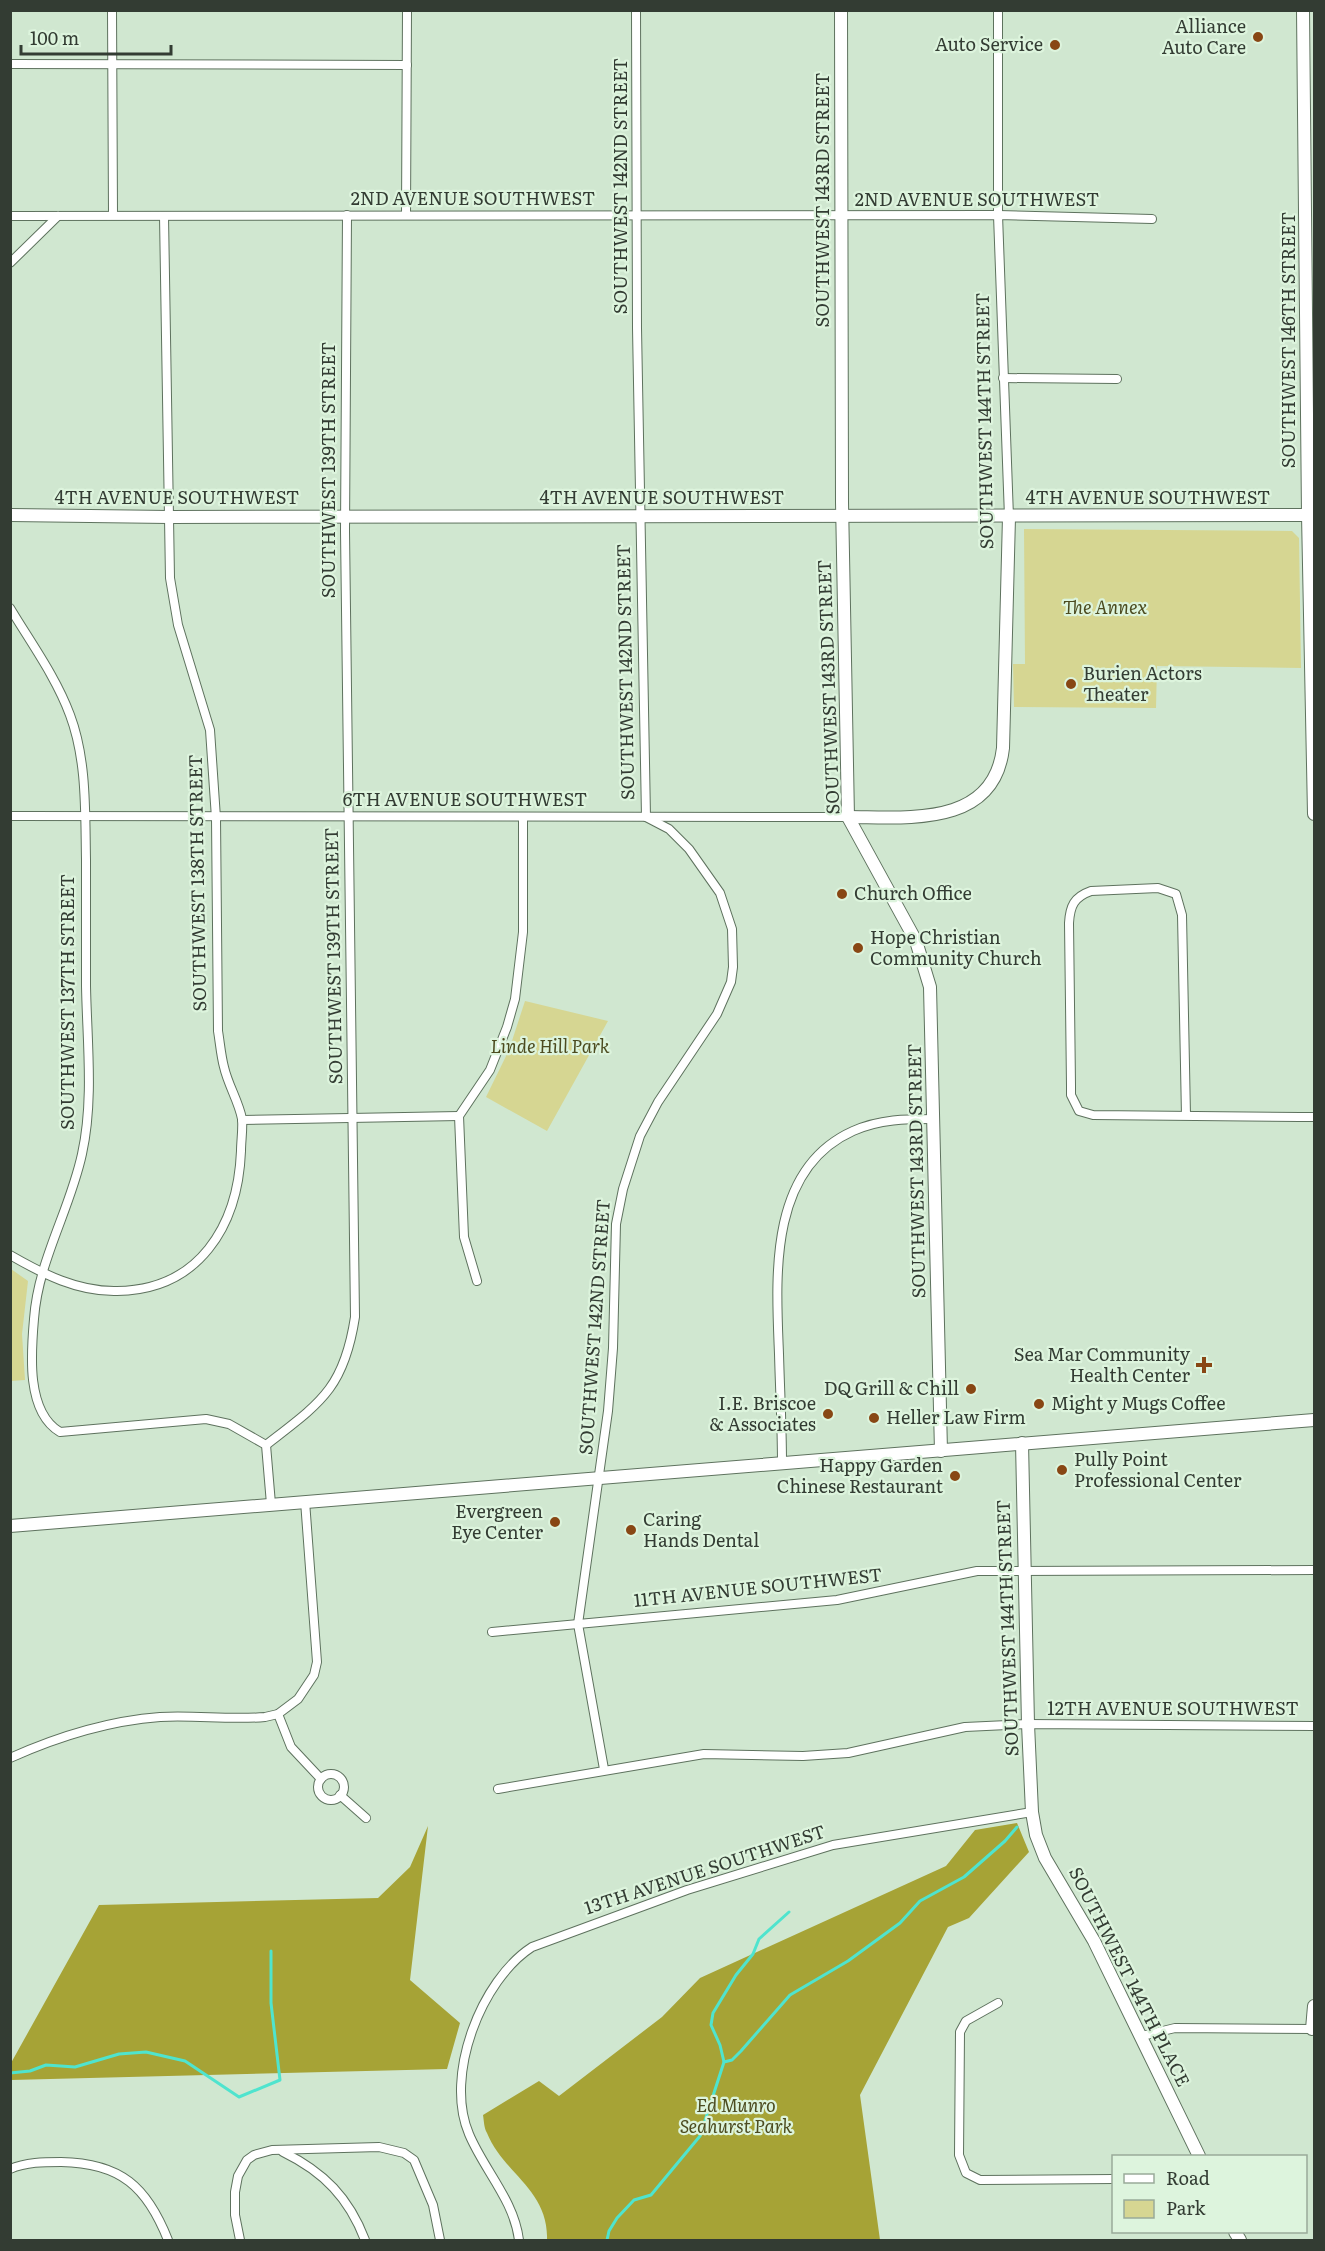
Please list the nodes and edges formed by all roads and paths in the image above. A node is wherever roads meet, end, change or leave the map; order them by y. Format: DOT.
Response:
graph roads {
  1 [pos="112,10"];
  2 [pos="406,10"];
  3 [pos="636,10"];
  4 [pos="841,10"];
  5 [pos="998,10"];
  6 [pos="1303,10"];
  7 [pos="10,64"];
  8 [pos="113,64"];
  9 [pos="406,65"];
  10 [pos="114,215"];
  11 [pos="347,215"];
  12 [pos="406,215"];
  13 [pos="998,215"];
  14 [pos="10,216"];
  15 [pos="58,216"];
  16 [pos="164,216"];
  17 [pos="639,216"];
  18 [pos="840,216"];
  19 [pos="1152,219"];
  20 [pos="10,262"];
  21 [pos="1003,378"];
  22 [pos="1117,379"];
  23 [pos="1311,392"];
  24 [pos="10,515"];
  25 [pos="1311,515"];
  26 [pos="842,516"];
  27 [pos="169,517"];
  28 [pos="345,517"];
  29 [pos="640,517"];
  30 [pos="1009,517"];
  31 [pos="10,608"];
  32 [pos="1314,814"];
  33 [pos="85,815"];
  34 [pos="10,816"];
  35 [pos="646,817"];
  36 [pos="848,817"];
  37 [pos="921,817"];
  38 [pos="216,818"];
  39 [pos="348,818"];
  40 [pos="523,818"];
  41 [pos="459,1116"];
  42 [pos="1186,1116"];
  43 [pos="354,1117"];
  44 [pos="1314,1117"];
  45 [pos="934,1119"];
  46 [pos="242,1120"];
  47 [pos="10,1255"];
  48 [pos="42,1273"];
  49 [pos="477,1281"];
  50 [pos="1314,1420"];
  51 [pos="1022,1443"];
  52 [pos="266,1445"];
  53 [pos="941,1451"];
  54 [pos="782,1464"];
  55 [pos="599,1479"];
  56 [pos="305,1501"];
  57 [pos="272,1504"];
  58 [pos="10,1526"];
  59 [pos="1024,1570"];
  60 [pos="1314,1570"];
  61 [pos="578,1624"];
  62 [pos="492,1632"];
  63 [pos="278,1714"];
  64 [pos="1028,1724"];
  65 [pos="1314,1726"];
  66 [pos="10,1758"];
  67 [pos="604,1769"];
  68 [pos="321,1779"];
  69 [pos="498,1789"];
  70 [pos="340,1795"];
  71 [pos="1032,1812"];
  72 [pos="366,1818"];
  73 [pos="998,2003"];
  74 [pos="1314,2006"];
  75 [pos="1313,2029"];
  76 [pos="1142,2036"];
  77 [pos="283,2152"];
  78 [pos="1198,2155"];
  79 [pos="10,2169"];
  80 [pos="1112,2179"];
  81 [pos="168,2241"];
  82 [pos="240,2241"];
  83 [pos="365,2241"];
  84 [pos="440,2241"];
  85 [pos="519,2241"];
  1 -- 8 [label="street"];
  2 -- 9 [label="street"];
  3 -- 17 [label="street, SOUTHWEST 142ND STREET"];
  4 -- 18 [label="street, SOUTHWEST 143RD STREET"];
  5 -- 13 [label="street, SOUTHWEST 144TH STREET"];
  6 -- 23 [label="street, SOUTHWEST 146TH STREET"];
  7 -- 8 [label="street"];
  8 -- 9 [label="street"];
  8 -- 10 [label="street"];
  9 -- 12 [label="street"];
  10 -- 15 [label="street, 2ND AVENUE SOUTHWEST"];
  10 -- 16 [label="street, 2ND AVENUE SOUTHWEST"];
  11 -- 12 [label="street, 2ND AVENUE SOUTHWEST"];
  11 -- 16 [label="street, 2ND AVENUE SOUTHWEST"];
  11 -- 28 [label="street, SOUTHWEST 139TH STREET"];
  12 -- 17 [label="street, 2ND AVENUE SOUTHWEST"];
  13 -- 18 [label="street, 2ND AVENUE SOUTHWEST"];
  13 -- 19 [label="street, 2ND AVENUE SOUTHWEST"];
  13 -- 21 [label="street, SOUTHWEST 144TH STREET"];
  14 -- 15 [label="street, 2ND AVENUE SOUTHWEST"];
  15 -- 20 [label="street"];
  16 -- 27 [label="street, SOUTHWEST 138TH STREET"];
  17 -- 18 [label="street, 2ND AVENUE SOUTHWEST"];
  17 -- 29 [label="street, SOUTHWEST 142ND STREET"];
  18 -- 26 [label="street, SOUTHWEST 143RD STREET"];
  21 -- 22 [label="street"];
  21 -- 30 [label="street, SOUTHWEST 144TH STREET"];
  23 -- 25 [label="street, SOUTHWEST 146TH STREET"];
  24 -- 27 [label="street, 4TH AVENUE SOUTHWEST"];
  25 -- 30 [label="street, 4TH AVENUE SOUTHWEST"];
  25 -- 32 [label="street, SOUTHWEST 146TH STREET"];
  26 -- 29 [label="street, 4TH AVENUE SOUTHWEST"];
  26 -- 30 [label="street, 4TH AVENUE SOUTHWEST"];
  26 -- 36 [label="street, SOUTHWEST 143RD STREET"];
  27 -- 28 [label="street, 4TH AVENUE SOUTHWEST"];
  27 -- 38 [label="street, SOUTHWEST 138TH STREET"];
  28 -- 29 [label="street, 4TH AVENUE SOUTHWEST"];
  28 -- 39 [label="street, SOUTHWEST 139TH STREET"];
  29 -- 35 [label="street, SOUTHWEST 142ND STREET"];
  30 -- 37 [label="street, SOUTHWEST 144TH STREET"];
  31 -- 33 [label="street, SOUTHWEST 137TH STREET"];
  33 -- 34 [label="street, 6TH AVENUE SOUTHWEST"];
  33 -- 38 [label="street, 6TH AVENUE SOUTHWEST"];
  33 -- 48 [label="street, SOUTHWEST 137TH STREET"];
  35 -- 36 [label="street, 6TH AVENUE SOUTHWEST"];
  35 -- 40 [label="street, 6TH AVENUE SOUTHWEST"];
  35 -- 55 [label="street, SOUTHWEST 142ND STREET"];
  36 -- 37 [label="street, 6TH AVENUE SOUTHWEST"];
  36 -- 45 [label="street, SOUTHWEST 143RD STREET"];
  38 -- 39 [label="street, 6TH AVENUE SOUTHWEST"];
  38 -- 46 [label="street, SOUTHWEST 138TH STREET"];
  39 -- 40 [label="street, 6TH AVENUE SOUTHWEST"];
  39 -- 43 [label="street, SOUTHWEST 139TH STREET"];
  40 -- 41 [label="street"];
  41 -- 43 [label="street"];
  41 -- 49 [label="street"];
  42 -- 42 [label="street"];
  42 -- 44 [label="street"];
  43 -- 46 [label="street"];
  43 -- 52 [label="street, SOUTHWEST 139TH STREET"];
  45 -- 53 [label="street, SOUTHWEST 143RD STREET"];
  45 -- 54 [label="street"];
  46 -- 48 [label="street"];
  47 -- 48 [label="street"];
  48 -- 52 [label="street, SOUTHWEST 137TH STREET"];
  50 -- 51 [label="street"];
  51 -- 53 [label="street"];
  51 -- 59 [label="street, SOUTHWEST 144TH STREET"];
  52 -- 57 [label="street"];
  53 -- 54 [label="street"];
  54 -- 55 [label="street"];
  55 -- 56 [label="street"];
  55 -- 61 [label="street, SOUTHWEST 142ND STREET"];
  56 -- 57 [label="street"];
  56 -- 63 [label="street"];
  57 -- 58 [label="street"];
  59 -- 60 [label="street, 11TH AVENUE SOUTHWEST"];
  59 -- 61 [label="street, 11TH AVENUE SOUTHWEST"];
  59 -- 64 [label="street, SOUTHWEST 144TH STREET"];
  61 -- 62 [label="street, 11TH AVENUE SOUTHWEST"];
  61 -- 67 [label="street, SOUTHWEST 142ND STREET"];
  63 -- 66 [label="street"];
  63 -- 68 [label="street"];
  64 -- 65 [label="street, 12TH AVENUE SOUTHWEST"];
  64 -- 67 [label="street, 12TH AVENUE SOUTHWEST"];
  64 -- 71 [label="street, SOUTHWEST 144TH STREET"];
  67 -- 69 [label="street, 12TH AVENUE SOUTHWEST"];
  68 -- 70 [label="street"];
  68 -- 70 [label="street"];
  70 -- 72 [label="street"];
  71 -- 76 [label="street, SOUTHWEST 144TH PLACE"];
  71 -- 85 [label="street, 13TH AVENUE SOUTHWEST"];
  73 -- 80 [label="street"];
  74 -- 75 [label="street"];
  75 -- 76 [label="street"];
  76 -- 78 [label="street, SOUTHWEST 144TH PLACE"];
  77 -- 82 [label="street"];
  77 -- 83 [label="street"];
  77 -- 84 [label="street"];
  79 -- 81 [label="street"];
}
